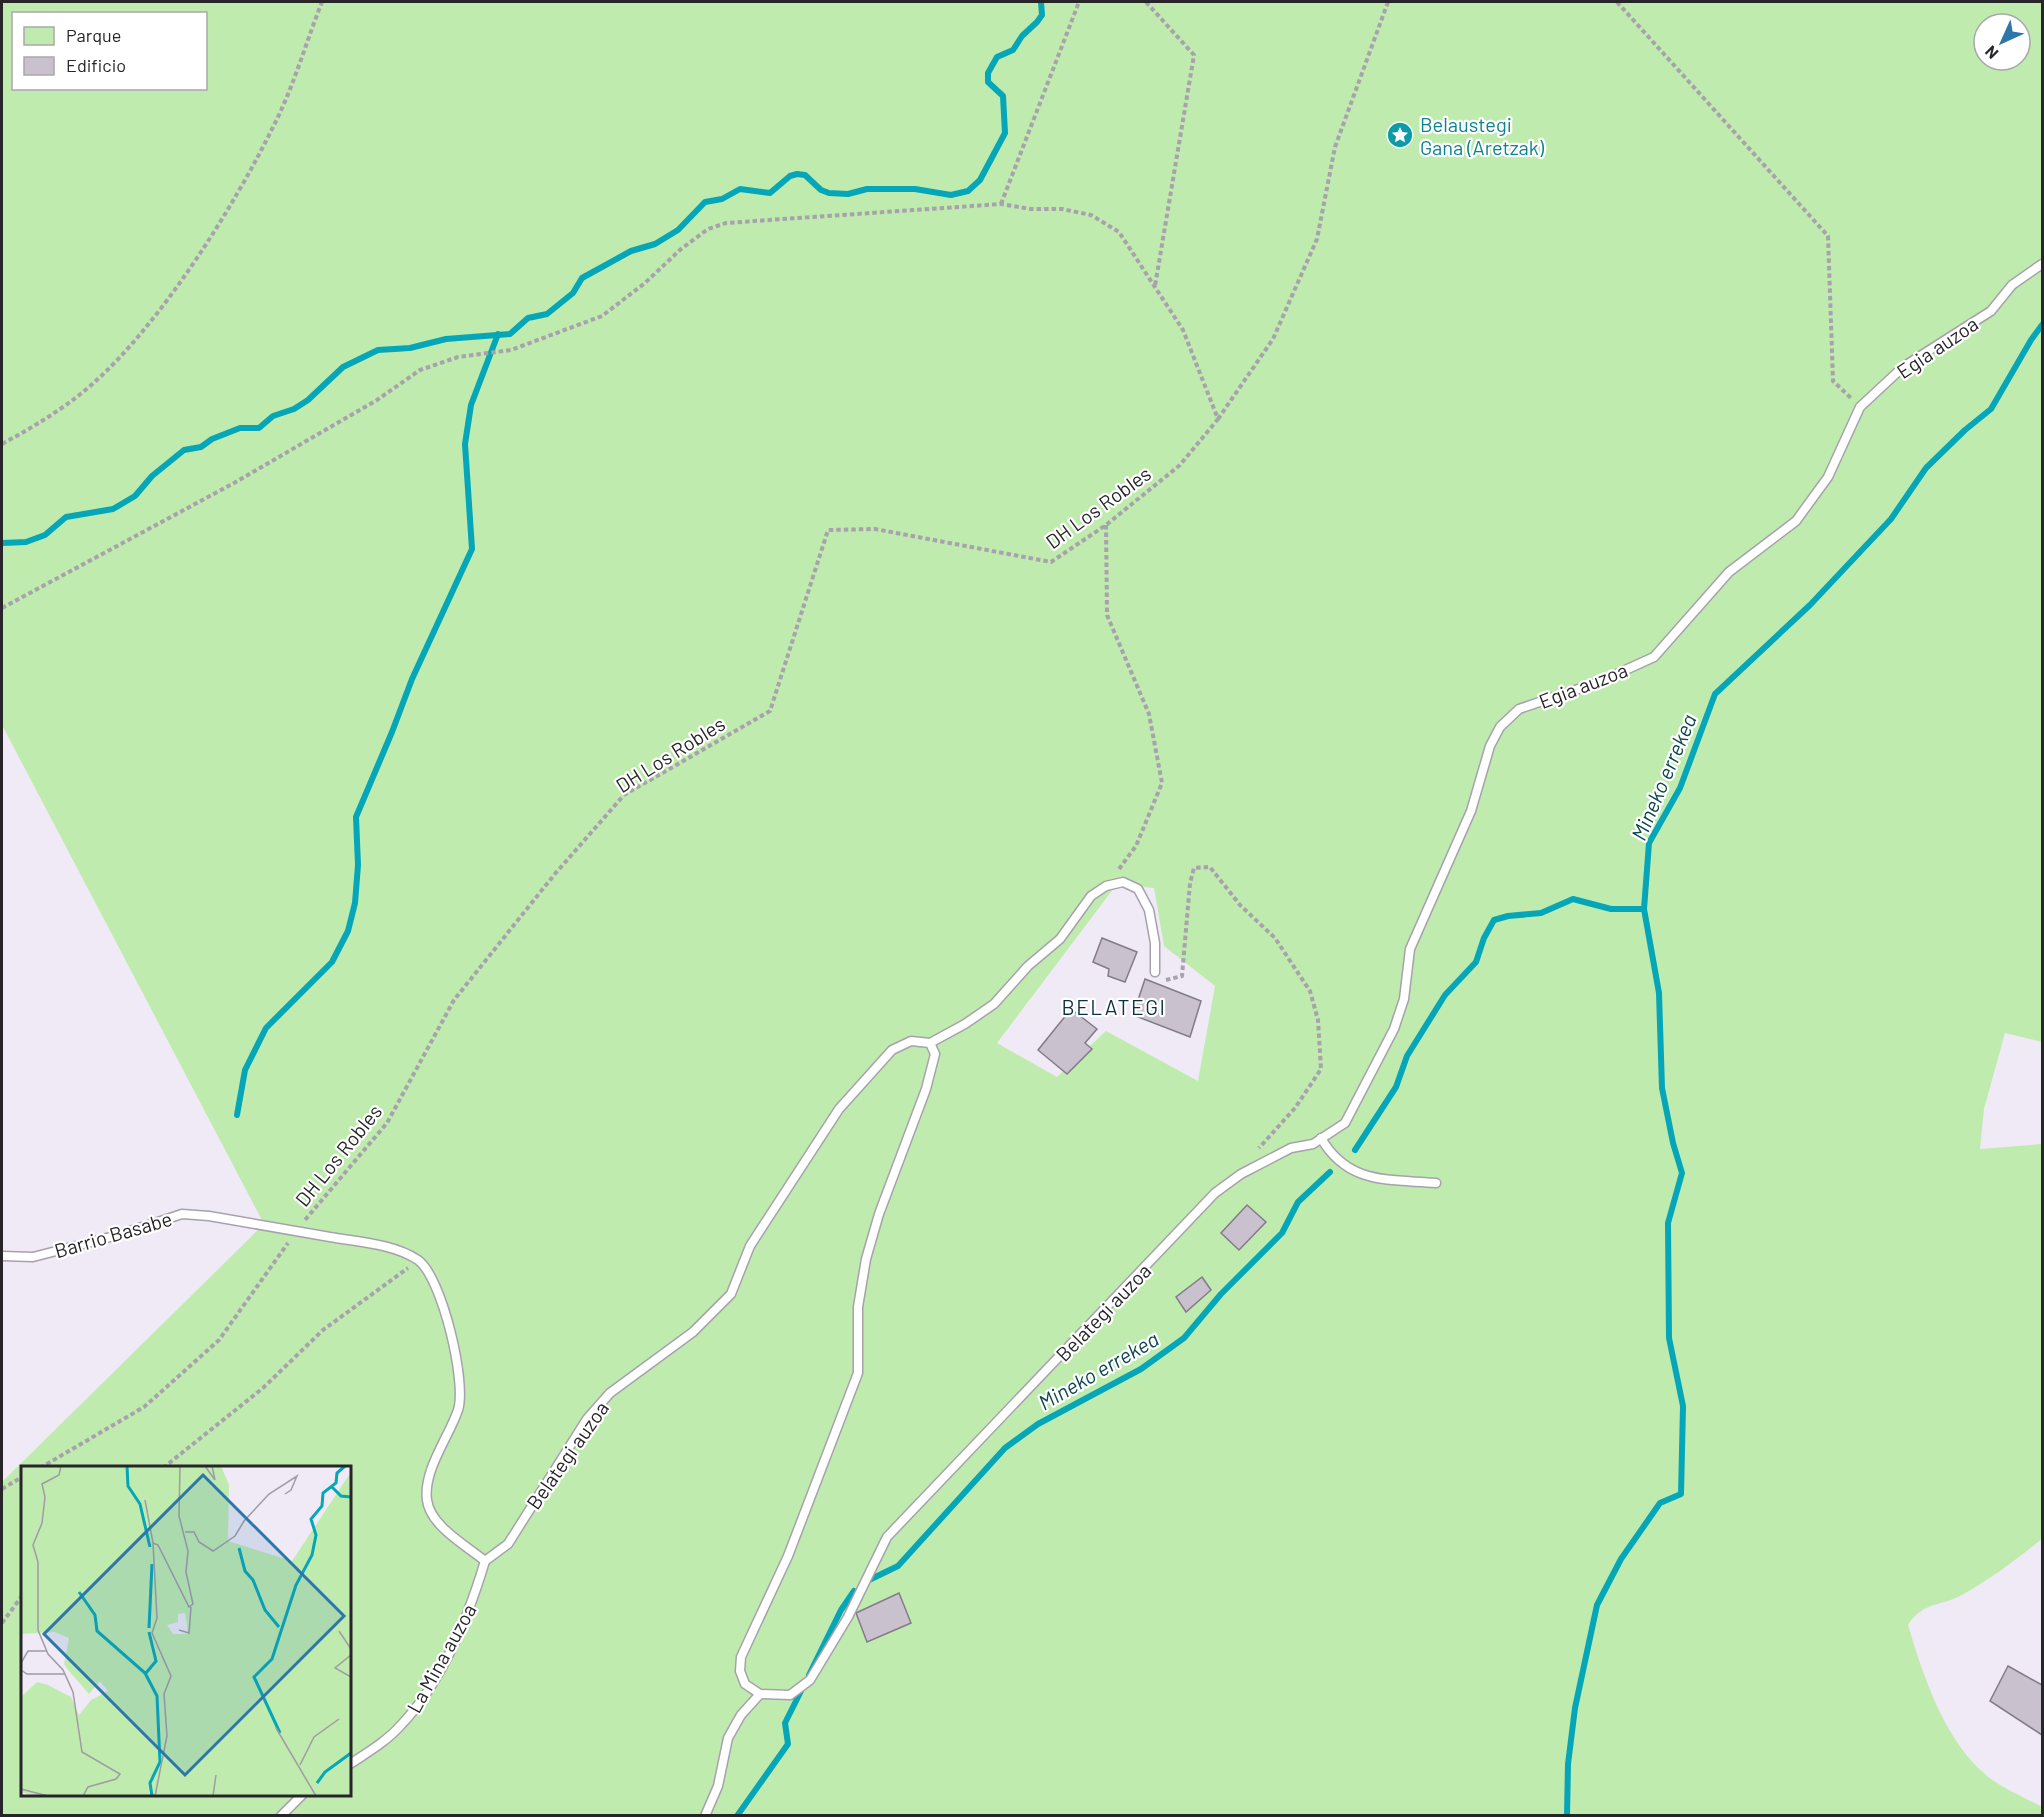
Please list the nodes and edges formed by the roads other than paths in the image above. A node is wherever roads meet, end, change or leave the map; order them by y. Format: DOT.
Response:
graph roads {
  1 [pos="2043,264"];
  2 [pos="1155,972"];
  3 [pos="930,1043"];
  4 [pos="1322,1138"];
  5 [pos="1241,1174"];
  6 [pos="1436,1183"];
  7 [pos="2,1256"];
  8 [pos="485,1561"];
  9 [pos="760,1694"];
  10 [pos="351,1763"];
  11 [pos="301,1796"];
  12 [pos="282,1815"];
  13 [pos="705,1815"];
  1 -- 4 [label="lane, Egia auzoa"];
  2 -- 3 [label="lane, Belategi auzoa"];
  3 -- 8 [label="lane, Belategi auzoa"];
  3 -- 9 [label="lane"];
  4 -- 5 [label="lane, Egia auzoa"];
  4 -- 6 [label="lane"];
  5 -- 9 [label="lane, Belategi auzoa"];
  7 -- 8 [label="lane, Barrio Basabe"];
  8 -- 10 [label="lane, La Mina auzoa"];
  9 -- 13 [label="lane"];
  11 -- 12 [label="lane"];
}
